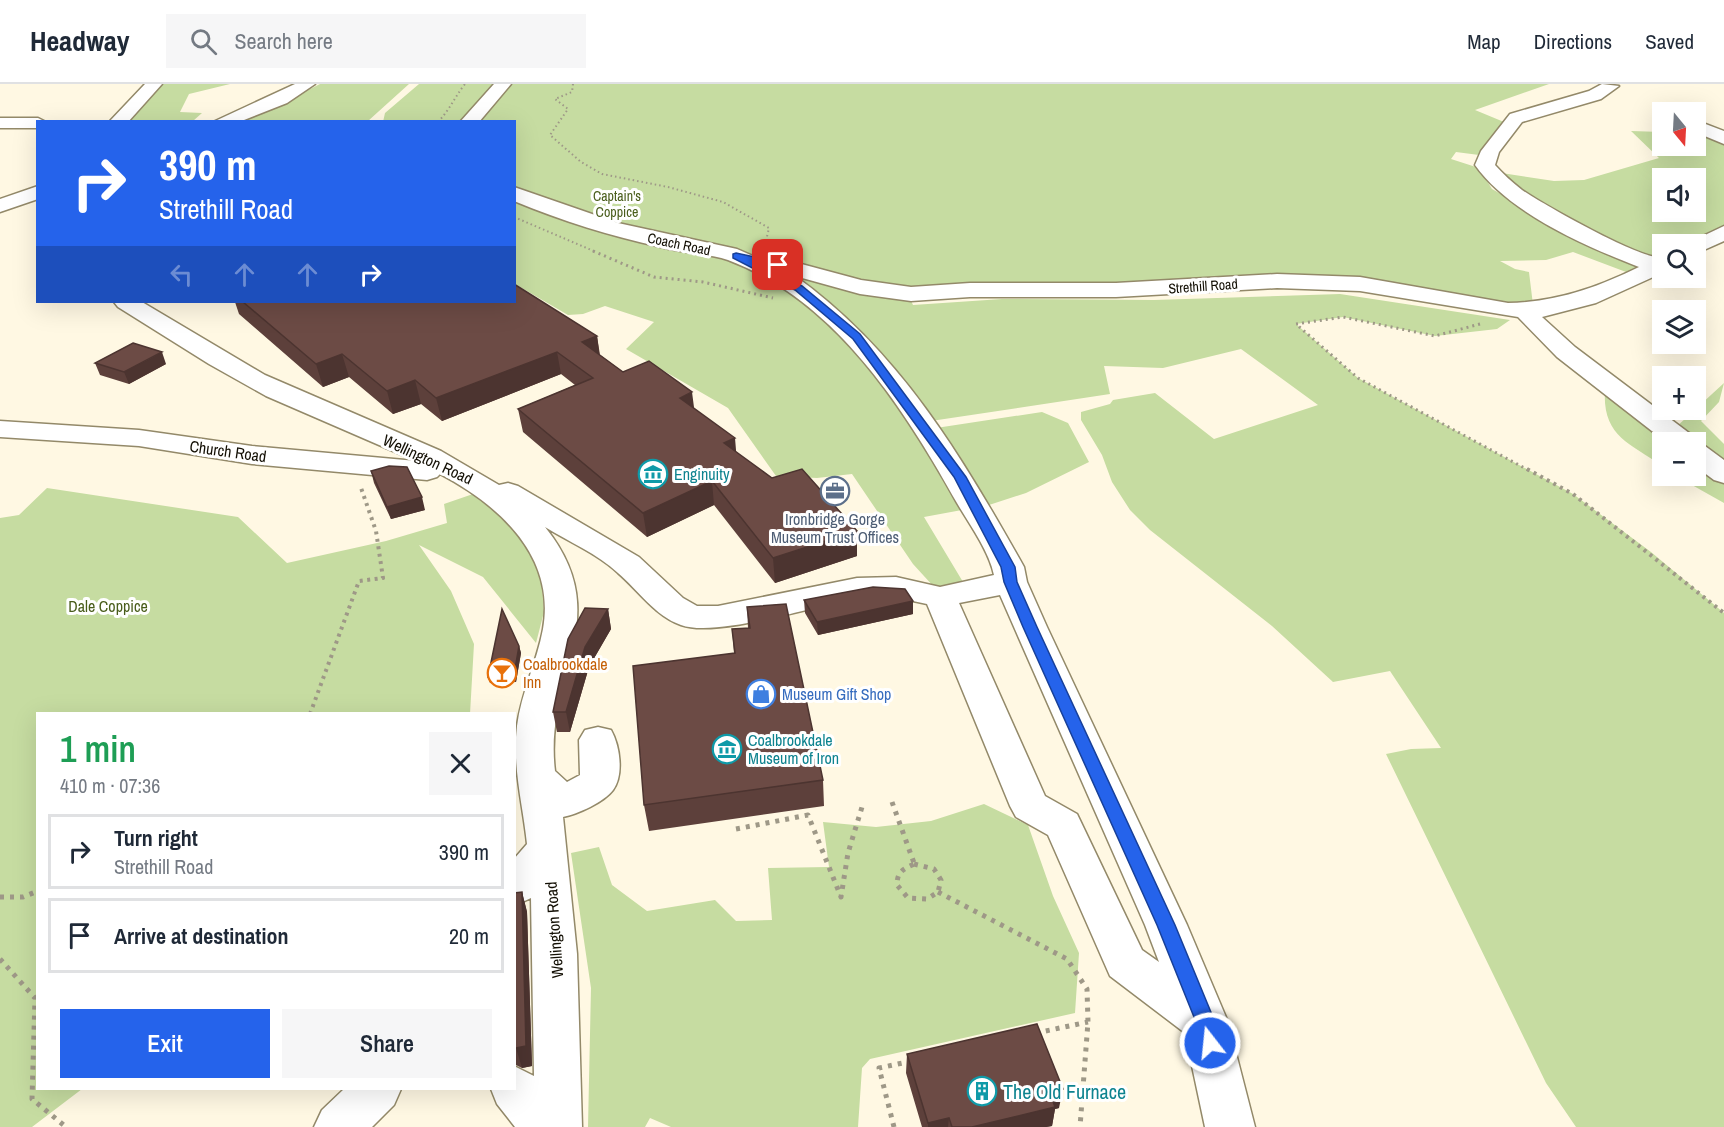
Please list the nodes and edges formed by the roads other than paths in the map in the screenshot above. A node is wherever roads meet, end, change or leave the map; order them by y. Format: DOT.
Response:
graph roads {
  1 [pos="154,84"];
  2 [pos="307,84"];
  3 [pos="503,84"];
  4 [pos="1611,86"];
  5 [pos="120,120"];
  6 [pos="227,120"];
  7 [pos="471,120"];
  8 [pos="0,123"];
  9 [pos="36,123"];
  10 [pos="1706,130"];
  11 [pos="1724,138"];
  12 [pos="36,193"];
  13 [pos="516,194"];
  14 [pos="0,206"];
  15 [pos="1724,232"];
  16 [pos="1706,241"];
  17 [pos="736,256"];
  18 [pos="1652,262"];
  19 [pos="1652,269"];
  20 [pos="128,303"];
  21 [pos="1529,311"];
  22 [pos="0,429"];
  23 [pos="1670,432"];
  24 [pos="1706,460"];
  25 [pos="1724,474"];
  26 [pos="465,475"];
  27 [pos="1011,582"];
  28 [pos="940,597"];
  29 [pos="598,740"];
  30 [pos="537,777"];
  31 [pos="548,849"];
  32 [pos="516,887"];
  33 [pos="1205,1022"];
  34 [pos="376,1090"];
  35 [pos="516,1090"];
  36 [pos="339,1127"];
  37 [pos="545,1127"];
  38 [pos="557,1127"];
  39 [pos="1230,1127"];
  1 -- 5 [label="street"];
  2 -- 6 [label="street"];
  3 -- 7 [label="street"];
  4 -- 18 [label="street"];
  8 -- 9 [label="street"];
  10 -- 11 [label="street"];
  12 -- 14 [label="street"];
  13 -- 17 [label="street, Coach Road"];
  15 -- 16 [label="street"];
  17 -- 21 [label="street, Strethill Road"];
  17 -- 27 [label="street, Coach Road"];
  19 -- 21 [label="street, Strethill Road"];
  20 -- 26 [label="street, Wellington Road"];
  21 -- 23 [label="street"];
  22 -- 26 [label="street, Church Road"];
  24 -- 25 [label="street"];
  26 -- 28 [label="street"];
  26 -- 30 [label="street, Wellington Road"];
  27 -- 28 [label="street"];
  27 -- 33 [label="street, Coach Road"];
  28 -- 33 [label="street"];
  29 -- 30 [label="street"];
  30 -- 31 [label="street, Wellington Road"];
  31 -- 32 [label="street"];
  31 -- 38 [label="street, Wellington Road"];
  33 -- 39 [label="street, Coach Road"];
  34 -- 36 [label="street"];
  35 -- 37 [label="street"];
}
